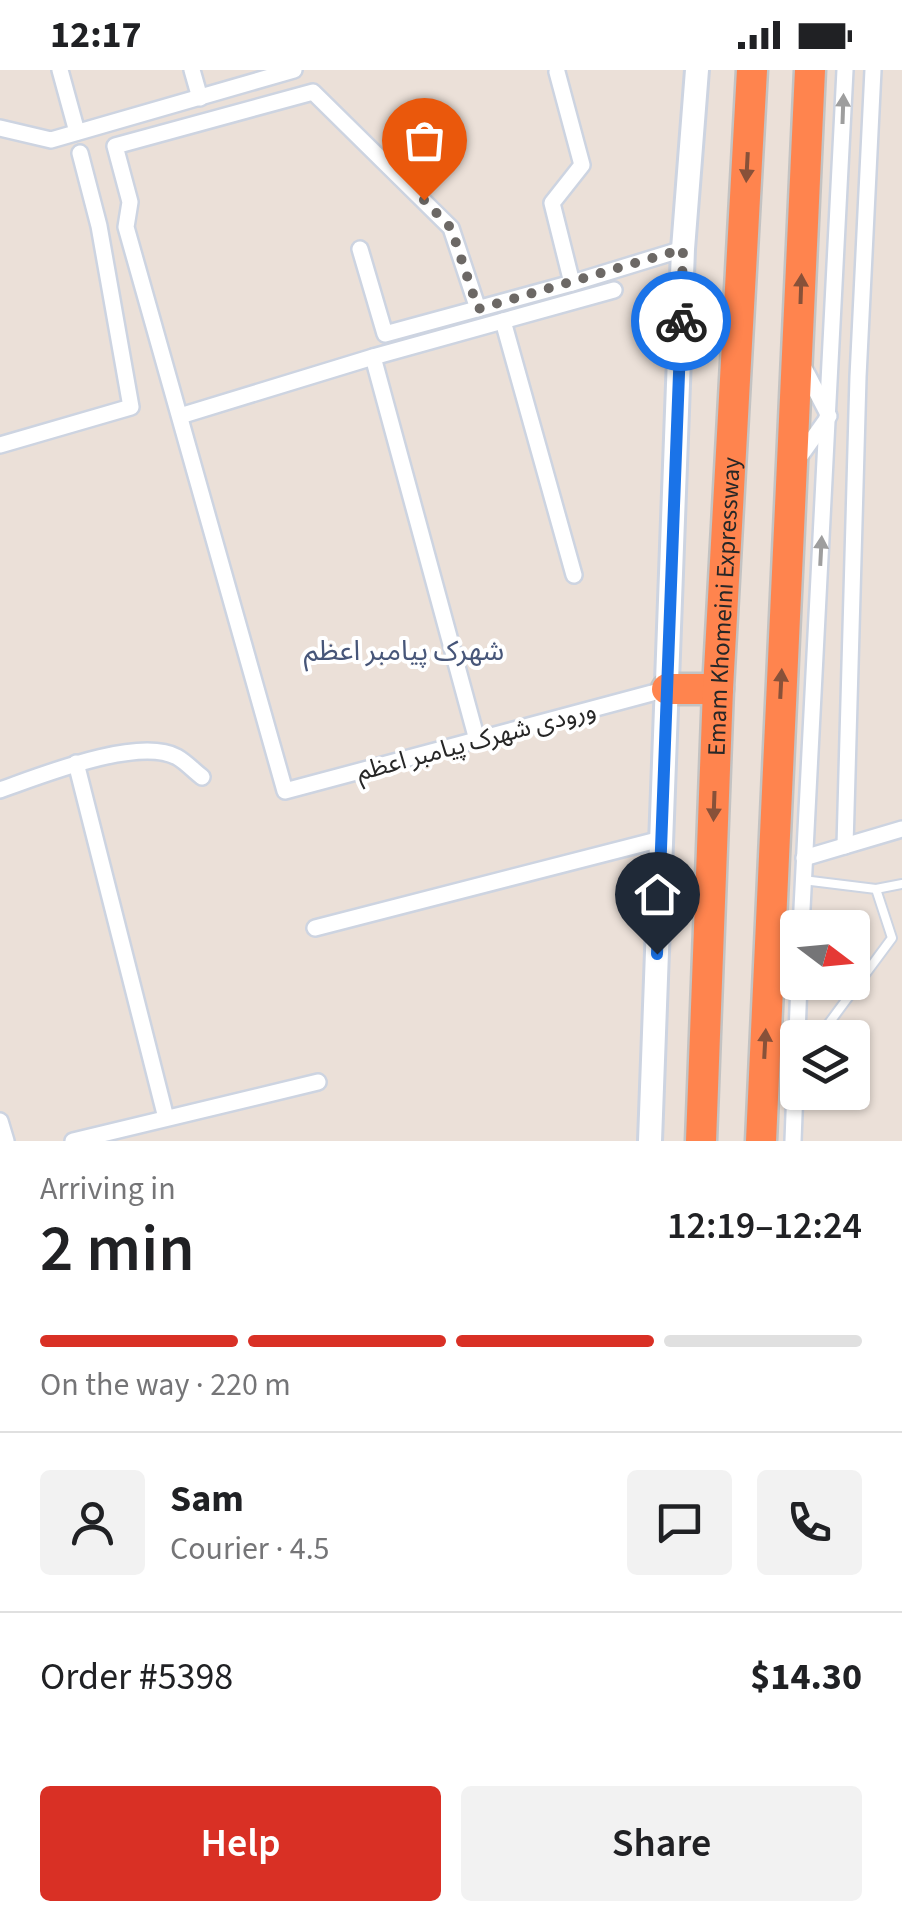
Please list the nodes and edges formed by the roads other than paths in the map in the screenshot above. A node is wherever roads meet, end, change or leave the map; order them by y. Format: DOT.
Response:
graph roads {
  1 [pos="60,70"];
  2 [pos="192,70"];
  3 [pos="294,70"];
  4 [pos="698,70"];
  5 [pos="752,70"];
  6 [pos="810,70"];
  7 [pos="845,70"];
  8 [pos="873,70"];
  9 [pos="557,72"];
  10 [pos="200,98"];
  11 [pos="0,128"];
  12 [pos="77,132"];
  13 [pos="80,153"];
  14 [pos="360,249"];
  15 [pos="683,249"];
  16 [pos="572,283"];
  17 [pos="614,290"];
  18 [pos="478,309"];
  19 [pos="503,321"];
  20 [pos="798,357"];
  21 [pos="373,358"];
  22 [pos="180,416"];
  23 [pos="829,416"];
  24 [pos="0,445"];
  25 [pos="790,470"];
  26 [pos="574,575"];
  27 [pos="718,688"];
  28 [pos="667,689"];
  29 [pos="477,740"];
  30 [pos="76,763"];
  31 [pos="202,777"];
  32 [pos="0,790"];
  33 [pos="902,829"];
  34 [pos="661,838"];
  35 [pos="845,846"];
  36 [pos="804,858"];
  37 [pos="803,880"];
  38 [pos="902,884"];
  39 [pos="876,889"];
  40 [pos="802,910"];
  41 [pos="315,928"];
  42 [pos="897,936"];
  43 [pos="832,1020"];
  44 [pos="318,1082"];
  45 [pos="651,1109"];
  46 [pos="794,1110"];
  47 [pos="166,1118"];
  48 [pos="0,1122"];
  49 [pos="6,1141"];
  50 [pos="73,1141"];
  51 [pos="640,1141"];
  52 [pos="650,1141"];
  53 [pos="702,1141"];
  54 [pos="761,1141"];
  55 [pos="792,1141"];
  1 -- 12 [label="street"];
  2 -- 10 [label="street"];
  3 -- 10 [label="street"];
  4 -- 15 [label="street"];
  5 -- 27 [label="highway, Emam Khomeini Expressway, one-way"];
  20 -- 6 [label="highway, one-way"];
  23 -- 7 [label="street, one-way"];
  8 -- 35 [label="street"];
  9 -- 16 [label="street"];
  10 -- 12 [label="street"];
  11 -- 12 [label="street"];
  13 -- 24 [label="street"];
  14 -- 18 [label="street"];
  15 -- 16 [label="street"];
  15 -- 28 [label="street"];
  16 -- 18 [label="street"];
  17 -- 19 [label="street"];
  18 -- 22 [label="street"];
  19 -- 21 [label="street"];
  19 -- 26 [label="street"];
  20 -- 23 [label="street"];
  20 -- 25 [label="highway"];
  21 -- 22 [label="street"];
  21 -- 29 [label="street"];
  22 -- 29 [label="street, ورودی شهرک پیامبر اعظم"];
  23 -- 25 [label="street"];
  36 -- 23 [label="street, one-way"];
  54 -- 25 [label="highway, one-way"];
  27 -- 28 [label="highway"];
  27 -- 53 [label="highway, Emam Khomeini Expressway, one-way"];
  28 -- 29 [label="street, ورودی شهرک پیامبر اعظم"];
  28 -- 34 [label="street"];
  30 -- 31 [label="street"];
  30 -- 32 [label="street"];
  30 -- 47 [label="street"];
  33 -- 35 [label="street"];
  34 -- 41 [label="street"];
  34 -- 45 [label="street"];
  35 -- 36 [label="street"];
  36 -- 37 [label="street"];
  37 -- 39 [label="lane"];
  37 -- 40 [label="street"];
  38 -- 39 [label="lane"];
  39 -- 42 [label="lane"];
  42 -- 43 [label="lane"];
  44 -- 47 [label="street"];
  45 -- 51 [label="street"];
  45 -- 52 [label="street"];
  46 -- 55 [label="street"];
  47 -- 50 [label="street"];
  48 -- 49 [label="street"];
}
